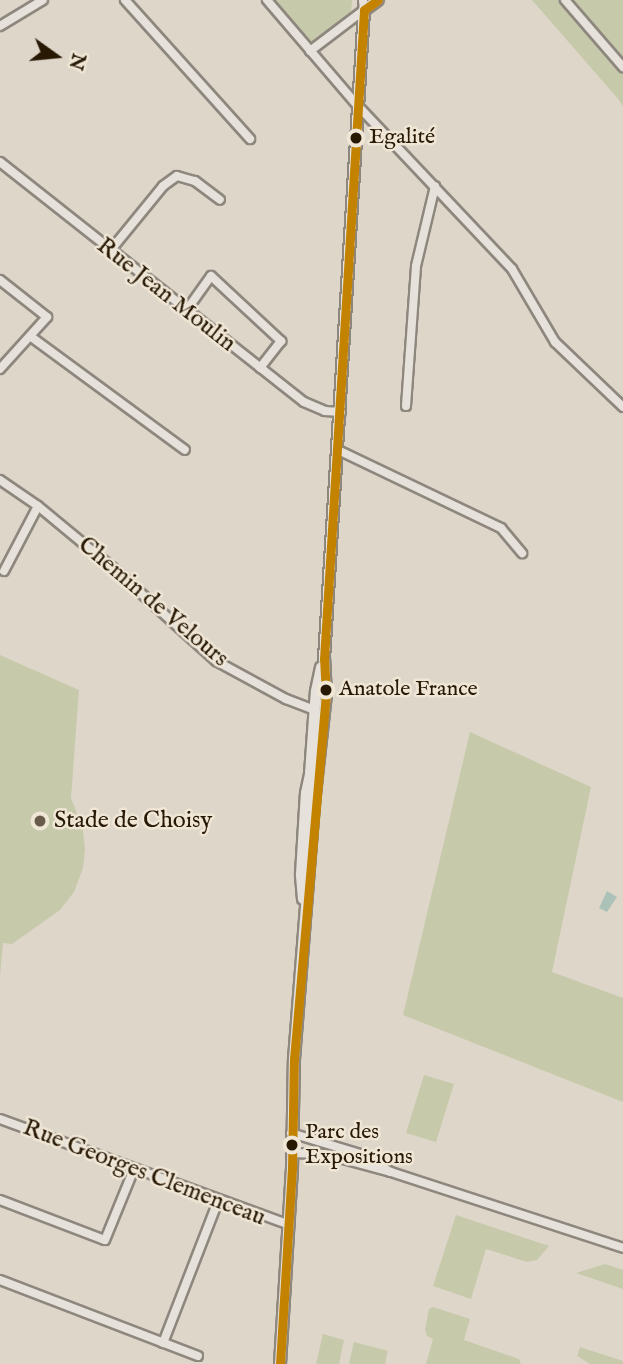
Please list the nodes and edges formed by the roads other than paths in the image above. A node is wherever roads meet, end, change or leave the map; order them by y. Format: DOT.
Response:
graph roads {
  1 [pos="43,0"];
  2 [pos="125,0"];
  3 [pos="267,0"];
  4 [pos="378,0"];
  5 [pos="565,0"];
  6 [pos="363,5"];
  7 [pos="0,26"];
  8 [pos="310,51"];
  9 [pos="623,67"];
  10 [pos="358,106"];
  11 [pos="250,139"];
  12 [pos="0,162"];
  13 [pos="435,186"];
  14 [pos="220,200"];
  15 [pos="110,251"];
  16 [pos="0,280"];
  17 [pos="186,311"];
  18 [pos="30,336"];
  19 [pos="260,368"];
  20 [pos="0,369"];
  21 [pos="406,406"];
  22 [pos="623,407"];
  23 [pos="341,412"];
  24 [pos="186,450"];
  25 [pos="338,450"];
  26 [pos="0,480"];
  27 [pos="38,506"];
  28 [pos="522,553"];
  29 [pos="4,571"];
  30 [pos="319,711"];
  31 [pos="0,1119"];
  32 [pos="290,1133"];
  33 [pos="292,1153"];
  34 [pos="134,1169"];
  35 [pos="391,1172"];
  36 [pos="0,1200"];
  37 [pos="218,1201"];
  38 [pos="289,1225"];
  39 [pos="623,1248"];
  40 [pos="0,1280"];
  41 [pos="163,1343"];
  42 [pos="198,1356"];
  43 [pos="280,1364"];
  1 -- 7 [label="street"];
  2 -- 11 [label="street"];
  3 -- 8 [label="street"];
  4 -- 6 [label="main road"];
  5 -- 9 [label="street"];
  6 -- 8 [label="street"];
  6 -- 10 [label="main road"];
  8 -- 10 [label="street"];
  10 -- 13 [label="street"];
  10 -- 23 [label="main road"];
  12 -- 15 [label="street, Rue Jean Moulin"];
  13 -- 21 [label="street"];
  13 -- 22 [label="street"];
  14 -- 15 [label="street"];
  15 -- 17 [label="street, Rue Jean Moulin"];
  16 -- 18 [label="street"];
  17 -- 19 [label="street, Rue Jean Moulin"];
  17 -- 19 [label="street"];
  18 -- 20 [label="street"];
  18 -- 24 [label="street"];
  19 -- 23 [label="street, Rue Jean Moulin"];
  23 -- 25 [label="main road"];
  25 -- 28 [label="street"];
  25 -- 30 [label="main road"];
  26 -- 27 [label="street, Chemin de Velours"];
  27 -- 29 [label="street"];
  27 -- 30 [label="street, Chemin de Velours"];
  30 -- 32 [label="main road"];
  31 -- 34 [label="street, Rue Georges Clemenceau"];
  32 -- 33 [label="main road"];
  32 -- 35 [label="street"];
  33 -- 35 [label="street"];
  33 -- 38 [label="main road"];
  34 -- 36 [label="street"];
  34 -- 37 [label="street, Rue Georges Clemenceau"];
  35 -- 39 [label="street"];
  37 -- 38 [label="street, Rue Georges Clemenceau"];
  37 -- 41 [label="street"];
  38 -- 43 [label="main road"];
  40 -- 41 [label="street"];
  41 -- 42 [label="street"];
}
